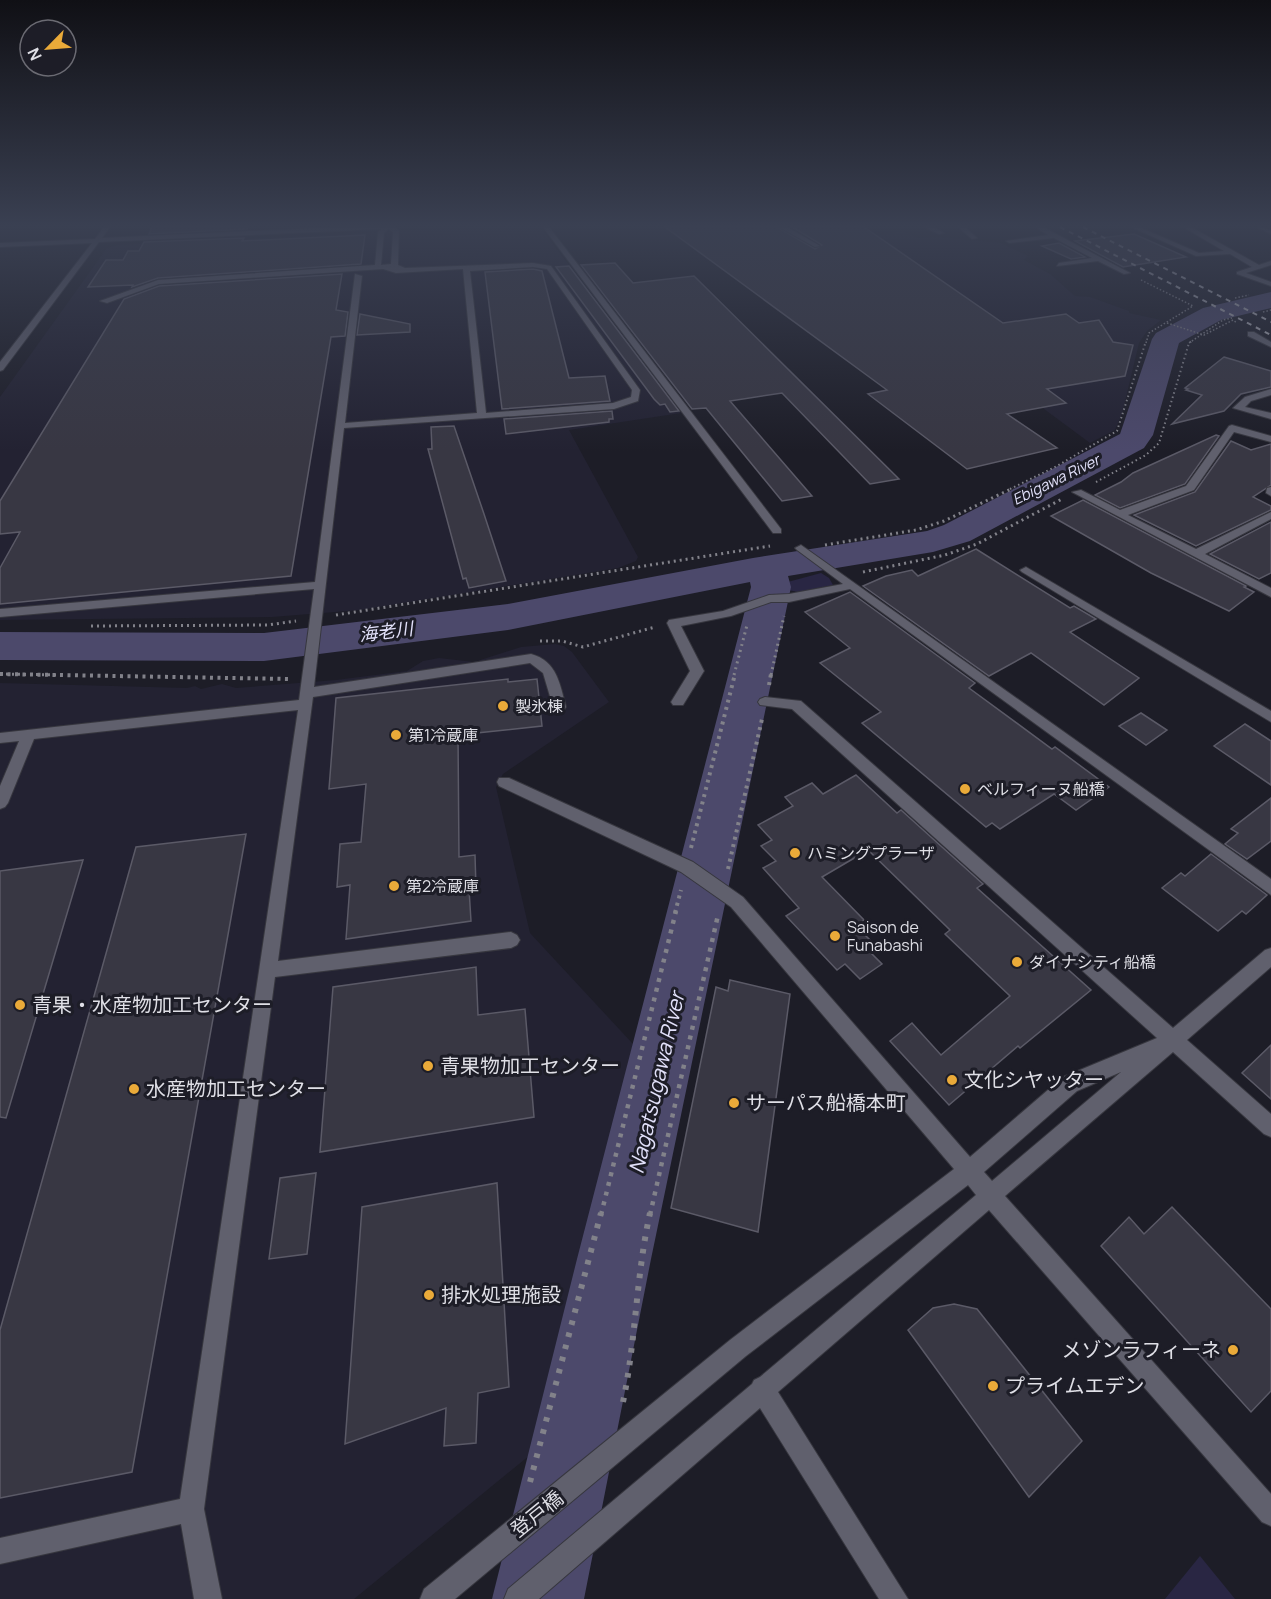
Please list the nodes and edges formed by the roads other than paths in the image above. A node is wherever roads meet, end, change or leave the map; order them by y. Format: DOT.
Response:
graph roads {
  1 [pos="50,302"];
  2 [pos="355,302"];
  3 [pos="470,302"];
  4 [pos="573,302"];
  5 [pos="604,302"];
  6 [pos="1251,334"];
  7 [pos="1271,345"];
  8 [pos="0,368"];
  9 [pos="1271,392"];
  10 [pos="482,415"];
  11 [pos="1271,416"];
  12 [pos="339,426"];
  13 [pos="1271,439"];
  14 [pos="1077,492"];
  15 [pos="1120,514"];
  16 [pos="1271,515"];
  17 [pos="777,531"];
  18 [pos="801,548"];
  19 [pos="1196,554"];
  20 [pos="1026,570"];
  21 [pos="320,585"];
  22 [pos="850,586"];
  23 [pos="1271,594"];
  24 [pos="0,613"];
  25 [pos="308,685"];
  26 [pos="678,702"];
  27 [pos="765,702"];
  28 [pos="559,707"];
  29 [pos="1271,717"];
  30 [pos="29,735"];
  31 [pos="0,738"];
  32 [pos="504,782"];
  33 [pos="0,803"];
  34 [pos="1271,888"];
  35 [pos="511,939"];
  36 [pos="1271,956"];
  37 [pos="268,970"];
  38 [pos="1172,1041"];
  39 [pos="1271,1127"];
  40 [pos="969,1171"];
  41 [pos="991,1196"];
  42 [pos="762,1388"];
  43 [pos="191,1509"];
  44 [pos="1271,1513"];
  45 [pos="0,1551"];
  46 [pos="207,1599"];
  47 [pos="434,1599"];
  48 [pos="518,1599"];
  49 [pos="894,1599"];
  1 -- 8 [label="street"];
  2 -- 12 [label="street"];
  3 -- 10 [label="street"];
  4 -- 10 [label="street"];
  5 -- 17 [label="street"];
  6 -- 7 [label="street"];
  9 -- 11 [label="street"];
  10 -- 12 [label="street"];
  12 -- 21 [label="street"];
  13 -- 15 [label="street"];
  14 -- 15 [label="street"];
  15 -- 19 [label="street"];
  16 -- 19 [label="street"];
  18 -- 22 [label="street"];
  19 -- 23 [label="street"];
  20 -- 29 [label="street"];
  21 -- 24 [label="street"];
  21 -- 25 [label="street"];
  22 -- 26 [label="street"];
  22 -- 34 [label="street"];
  25 -- 28 [label="street"];
  25 -- 30 [label="street"];
  25 -- 37 [label="street"];
  27 -- 38 [label="street"];
  30 -- 31 [label="street"];
  30 -- 33 [label="street"];
  32 -- 40 [label="street"];
  35 -- 37 [label="street"];
  36 -- 38 [label="street"];
  37 -- 43 [label="street"];
  38 -- 39 [label="street"];
  38 -- 40 [label="street, 登戸橋"];
  38 -- 41 [label="street"];
  40 -- 41 [label="street"];
  40 -- 47 [label="street, 登戸橋"];
  41 -- 42 [label="street"];
  41 -- 44 [label="street"];
  42 -- 48 [label="street"];
  42 -- 49 [label="street"];
  43 -- 45 [label="street"];
  43 -- 46 [label="street"];
}
